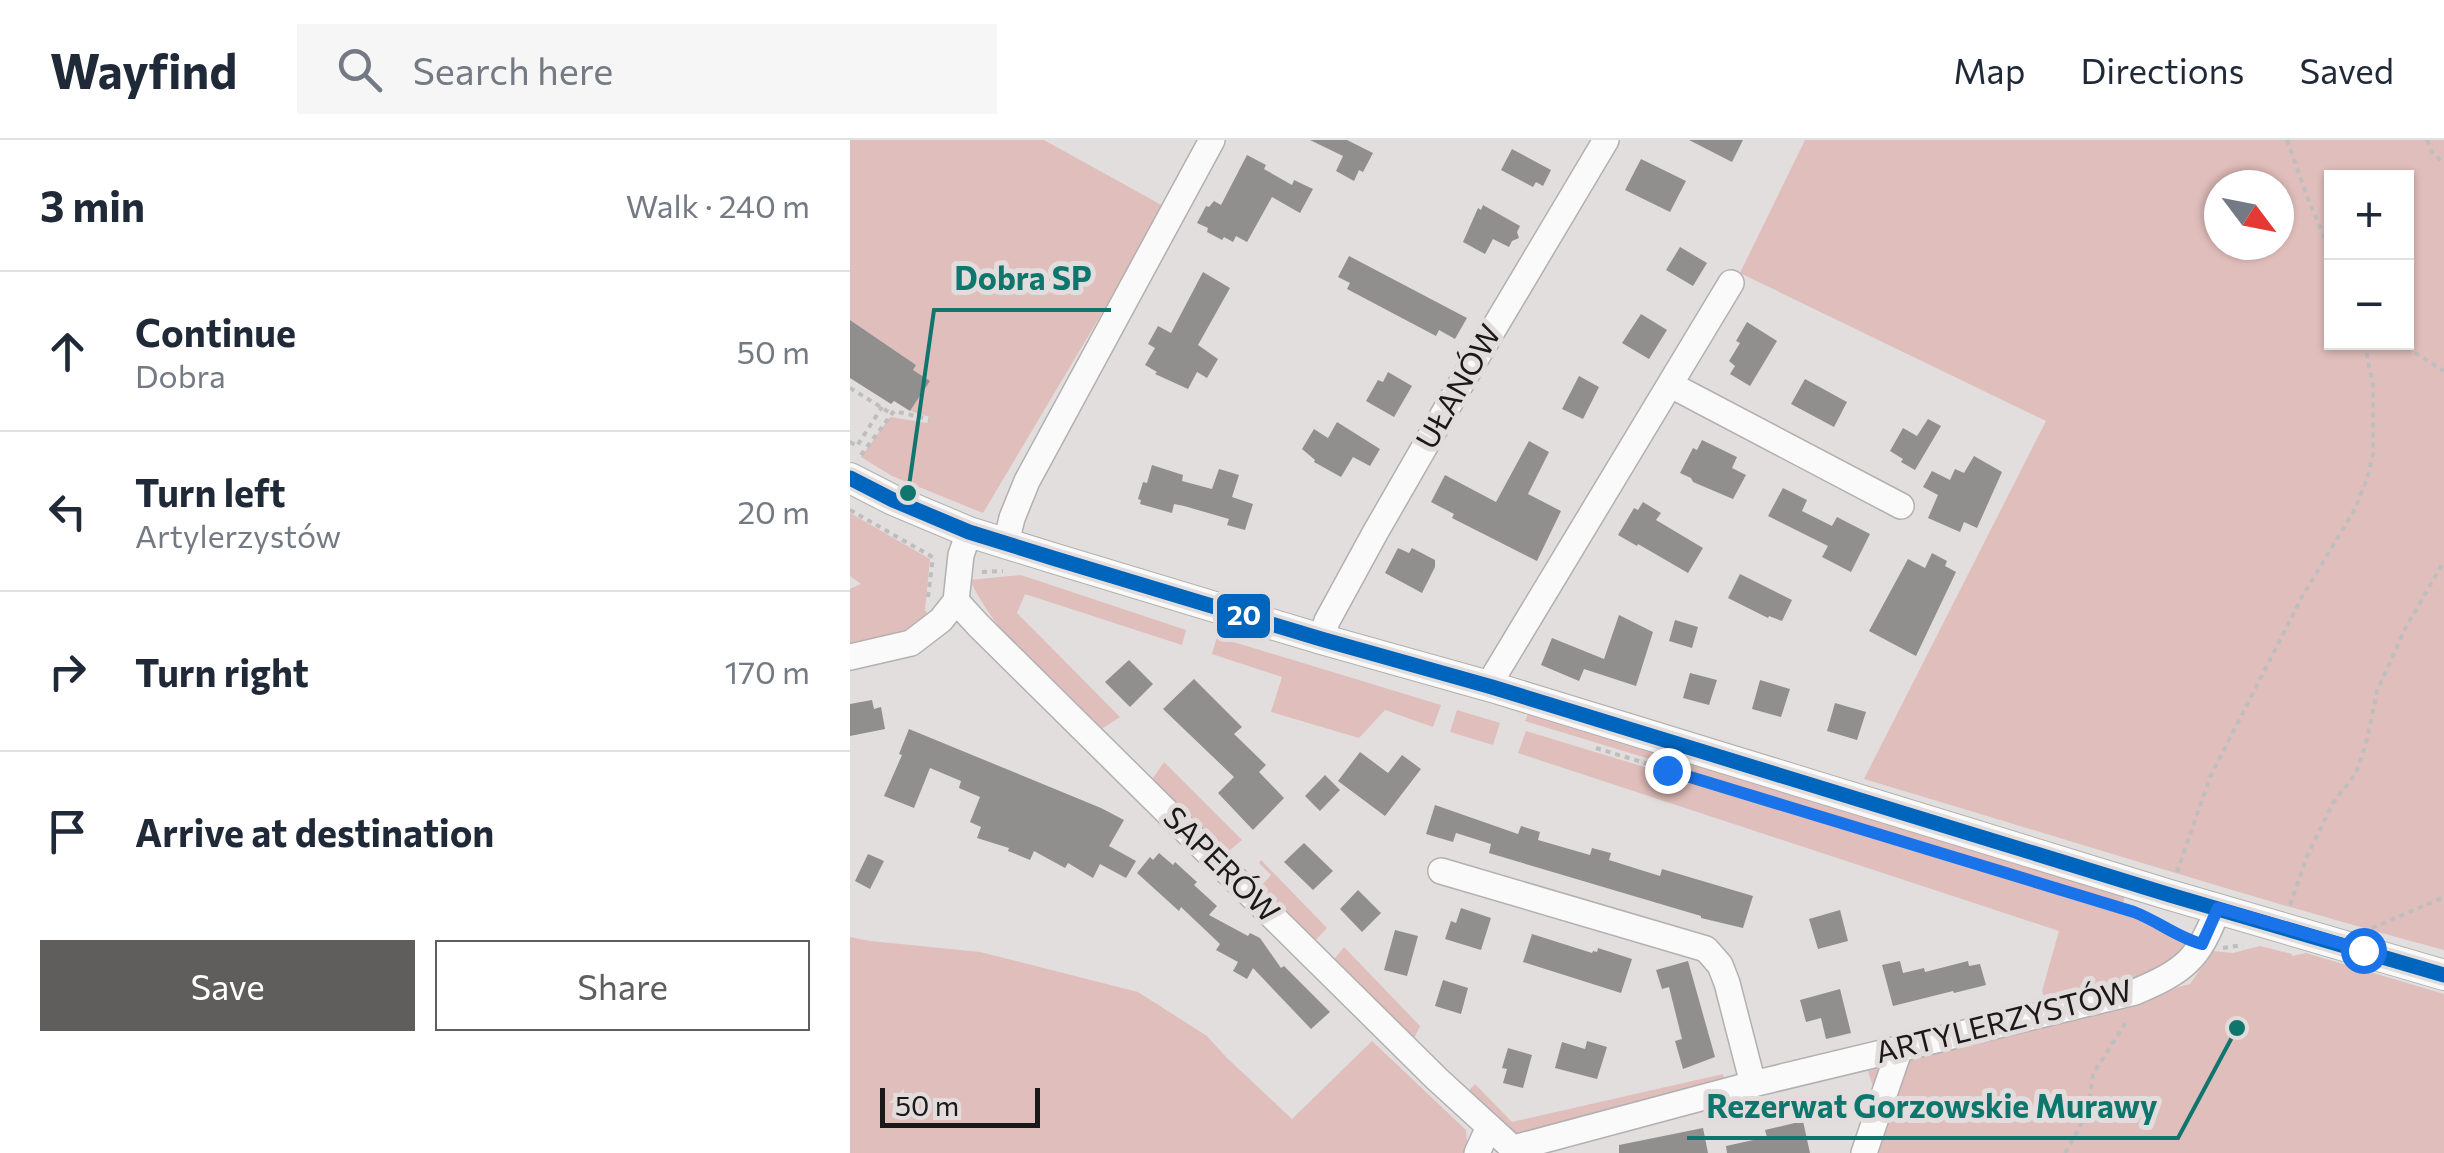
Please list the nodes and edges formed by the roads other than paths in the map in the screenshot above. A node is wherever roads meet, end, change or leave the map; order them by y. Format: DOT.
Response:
graph roads {
  1 [pos="1212,140"];
  2 [pos="1606,140"];
  3 [pos="1732,282"];
  4 [pos="1671,384"];
  5 [pos="854,469"];
  6 [pos="1901,506"];
  7 [pos="968,532"];
  8 [pos="1008,557"];
  9 [pos="956,601"];
  10 [pos="1321,639"];
  11 [pos="850,657"];
  12 [pos="1488,686"];
  13 [pos="1442,871"];
  14 [pos="2218,908"];
  15 [pos="2444,974"];
  16 [pos="1900,1048"];
  17 [pos="1752,1084"];
  18 [pos="1488,1126"];
  19 [pos="1516,1151"];
  20 [pos="1477,1153"];
  21 [pos="1864,1153"];
  1 -- 8 [label="street"];
  2 -- 10 [label="street, UŁANÓW"];
  3 -- 4 [label="street"];
  4 -- 6 [label="street"];
  4 -- 12 [label="street"];
  5 -- 7 [label="street"];
  7 -- 8 [label="street"];
  7 -- 9 [label="street"];
  8 -- 10 [label="street"];
  9 -- 11 [label="street"];
  9 -- 18 [label="street, SAPERÓW"];
  10 -- 12 [label="street"];
  12 -- 14 [label="street"];
  13 -- 17 [label="street"];
  14 -- 15 [label="street"];
  14 -- 16 [label="street, ARTYLERZYSTÓW"];
  16 -- 17 [label="street, ARTYLERZYSTÓW"];
  16 -- 21 [label="street"];
  17 -- 19 [label="street, ARTYLERZYSTÓW"];
  18 -- 19 [label="street, SAPERÓW"];
  18 -- 20 [label="street"];
}
